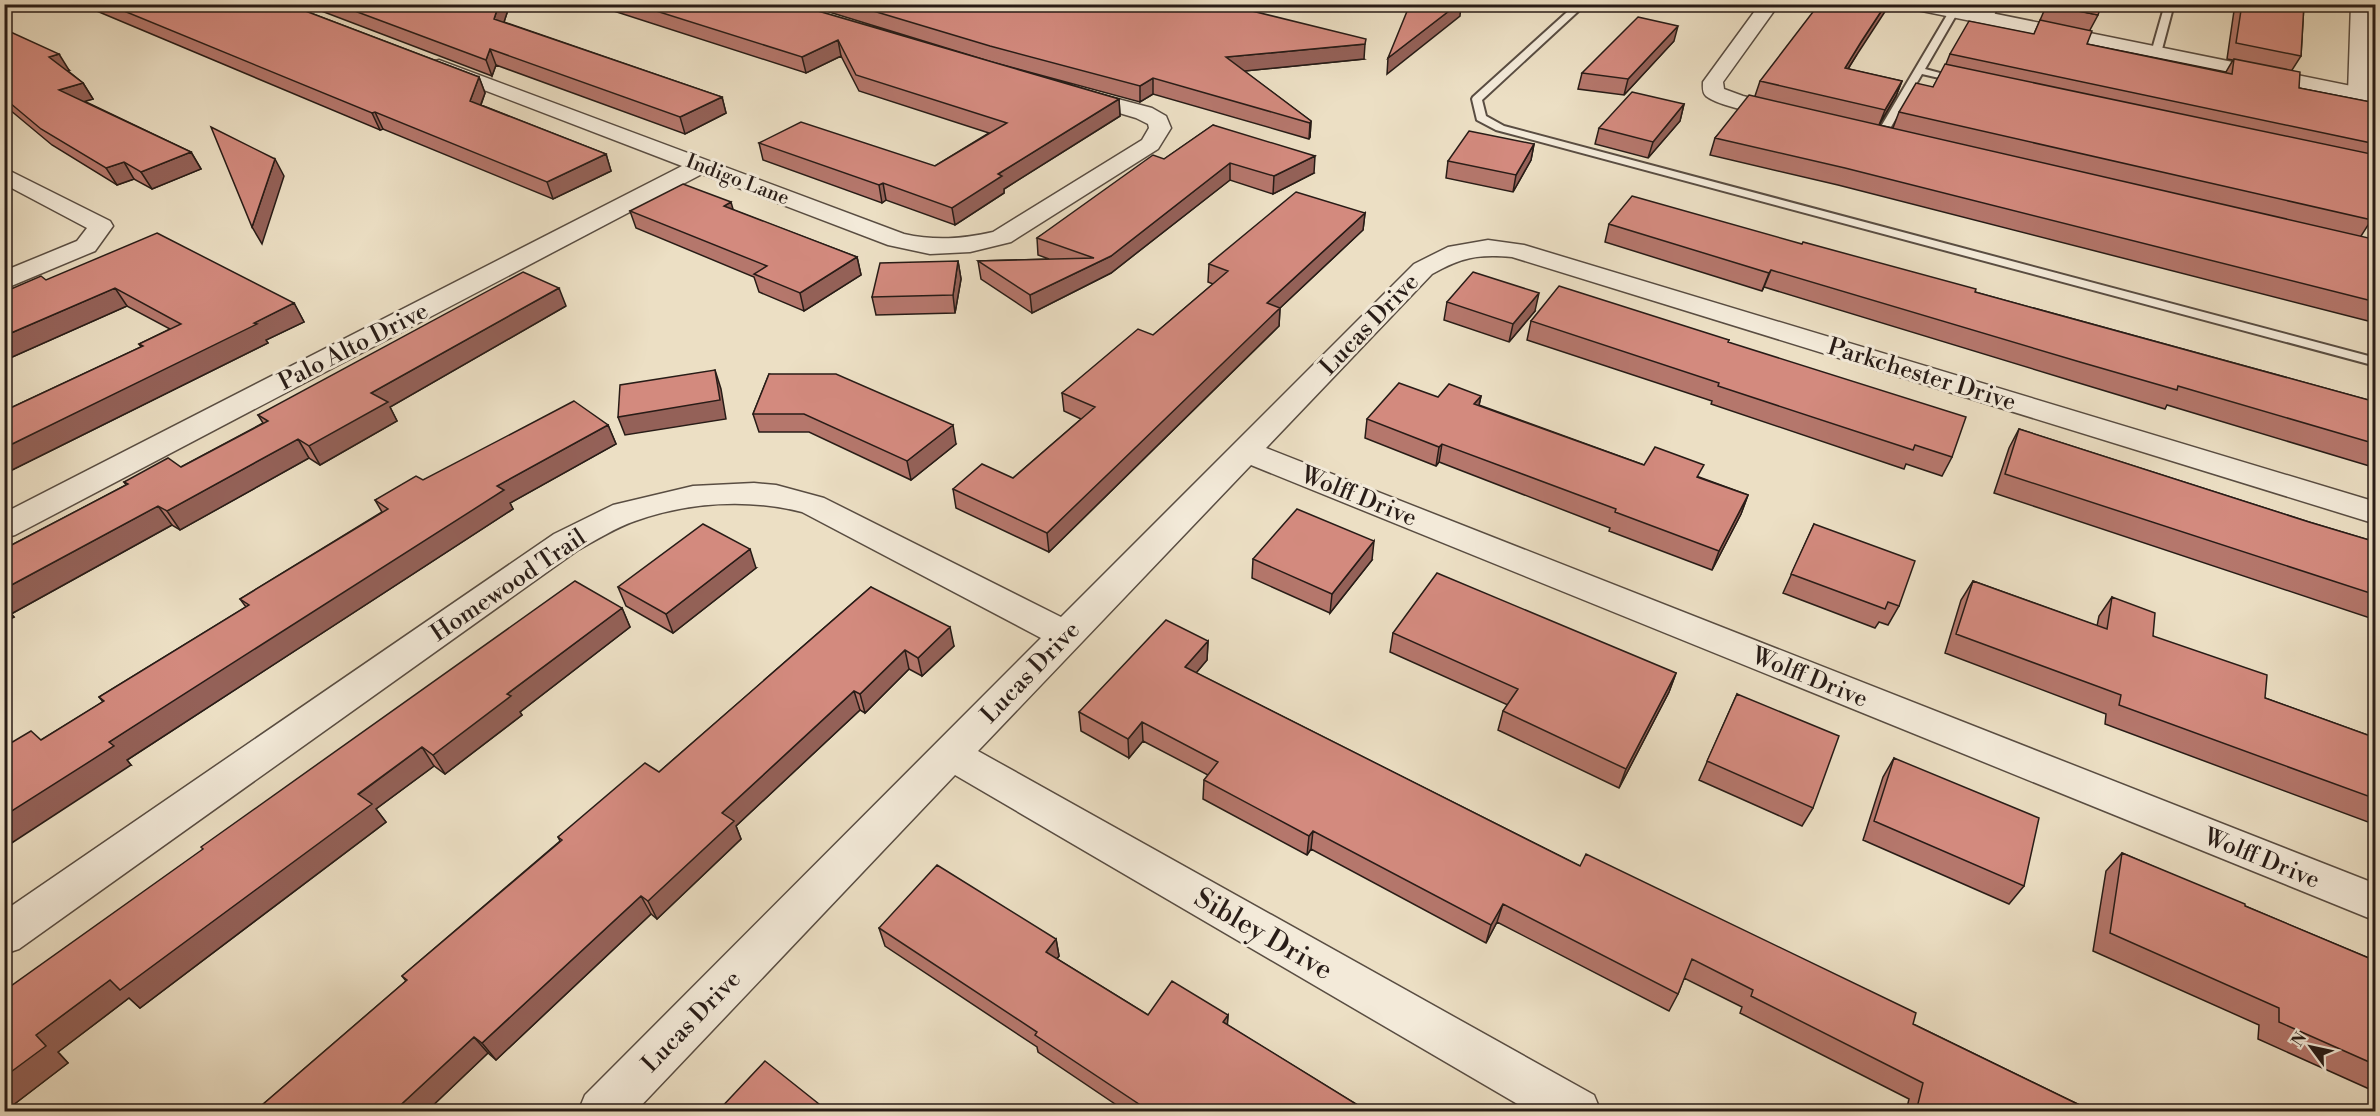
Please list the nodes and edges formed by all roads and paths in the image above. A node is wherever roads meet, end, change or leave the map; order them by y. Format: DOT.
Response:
graph roads {
  1 [pos="1582,4"];
  2 [pos="1770,4"];
  3 [pos="1917,4"];
  4 [pos="2170,4"];
  5 [pos="2360,4"];
  6 [pos="1987,11"];
  7 [pos="1953,12"];
  8 [pos="2156,53"];
  9 [pos="422,60"];
  10 [pos="1918,70"];
  11 [pos="1975,83"];
  12 [pos="1053,87"];
  13 [pos="2367,95"];
  14 [pos="1803,117"];
  15 [pos="1869,132"];
  16 [pos="1903,140"];
  17 [pos="701,165"];
  18 [pos="4,175"];
  19 [pos="1467,248"];
  20 [pos="4,281"];
  21 [pos="2376,362"];
  22 [pos="1245,451"];
  23 [pos="2376,513"];
  24 [pos="4,527"];
  25 [pos="1066,636"];
  26 [pos="951,754"];
  27 [pos="2376,903"];
  28 [pos="4,935"];
  29 [pos="602,1112"];
  30 [pos="1577,1112"];
  1 -- 21 [label="lane"];
  2 -- 14 [label="street"];
  3 -- 7 [label="street"];
  4 -- 8 [label="lane"];
  5 -- 13 [label="street"];
  6 -- 7 [label="street"];
  6 -- 8 [label="street"];
  7 -- 10 [label="lane"];
  8 -- 13 [label="street"];
  9 -- 17 [label="street, Indigo Lane"];
  10 -- 11 [label="lane"];
  10 -- 15 [label="lane"];
  12 -- 17 [label="street, Indigo Lane"];
  15 -- 16 [label="street"];
  17 -- 24 [label="street, Palo Alto Drive"];
  18 -- 20 [label="street"];
  19 -- 22 [label="street, Lucas Drive"];
  19 -- 23 [label="street, Parkchester Drive"];
  22 -- 25 [label="street, Lucas Drive"];
  22 -- 27 [label="street, Wolff Drive"];
  25 -- 26 [label="street, Lucas Drive"];
  25 -- 28 [label="street, Homewood Trail"];
  26 -- 29 [label="street, Lucas Drive"];
  26 -- 30 [label="street, Sibley Drive"];
}
